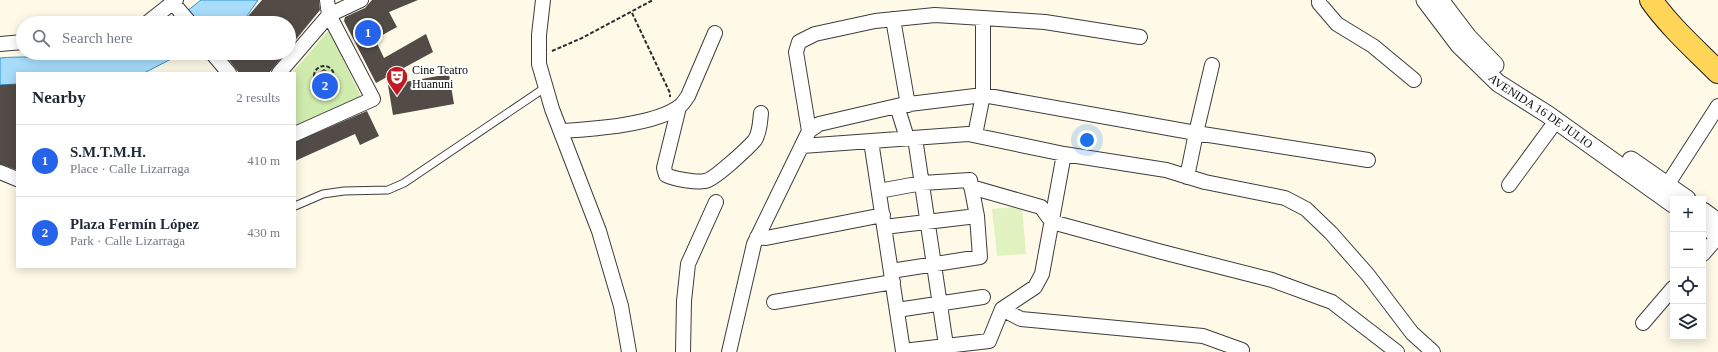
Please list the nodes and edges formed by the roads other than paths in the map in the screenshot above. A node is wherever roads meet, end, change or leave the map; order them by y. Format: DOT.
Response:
graph roads {
  1 [pos="327,0"];
  2 [pos="361,0"];
  3 [pos="543,0"];
  4 [pos="1319,0"];
  5 [pos="1425,0"];
  6 [pos="1440,0"];
  7 [pos="1651,0"];
  8 [pos="177,5"];
  9 [pos="329,15"];
  10 [pos="159,16"];
  11 [pos="185,16"];
  12 [pos="983,18"];
  13 [pos="893,19"];
  14 [pos="715,33"];
  15 [pos="1140,37"];
  16 [pos="16,43"];
  17 [pos="0,44"];
  18 [pos="296,53"];
  19 [pos="218,60"];
  20 [pos="290,60"];
  21 [pos="1212,65"];
  22 [pos="227,72"];
  23 [pos="280,72"];
  24 [pos="1718,72"];
  25 [pos="1414,80"];
  26 [pos="546,87"];
  27 [pos="983,95"];
  28 [pos="674,102"];
  29 [pos="903,105"];
  30 [pos="1718,106"];
  31 [pos="761,113"];
  32 [pos="1556,121"];
  33 [pos="561,131"];
  34 [pos="808,131"];
  35 [pos="1196,133"];
  36 [pos="296,134"];
  37 [pos="976,135"];
  38 [pos="911,138"];
  39 [pos="871,141"];
  40 [pos="802,146"];
  41 [pos="1064,154"];
  42 [pos="1368,160"];
  43 [pos="0,172"];
  44 [pos="1187,177"];
  45 [pos="16,179"];
  46 [pos="922,183"];
  47 [pos="1509,185"];
  48 [pos="971,187"];
  49 [pos="879,191"];
  50 [pos="1667,195"];
  51 [pos="716,202"];
  52 [pos="296,206"];
  53 [pos="1706,215"];
  54 [pos="977,216"];
  55 [pos="883,221"];
  56 [pos="928,222"];
  57 [pos="1052,222"];
  58 [pos="1715,228"];
  59 [pos="757,237"];
  60 [pos="1706,248"];
  61 [pos="934,265"];
  62 [pos="892,277"];
  63 [pos="1670,291"];
  64 [pos="983,297"];
  65 [pos="774,302"];
  66 [pos="940,303"];
  67 [pos="1002,309"];
  68 [pos="897,310"];
  69 [pos="1642,323"];
  70 [pos="946,350"];
  71 [pos="1242,350"];
  72 [pos="629,352"];
  73 [pos="683,352"];
  74 [pos="729,352"];
  75 [pos="900,352"];
  76 [pos="1398,352"];
  77 [pos="1433,352"];
  1 -- 9 [label="street"];
  2 -- 9 [label="street"];
  3 -- 26 [label="street"];
  4 -- 25 [label="street"];
  5 -- 32 [label="street, AVENIDA 16 DE JULIO"];
  6 -- 50 [label="street, AVENIDA 16 DE JULIO"];
  7 -- 24 [label="main road"];
  8 -- 10 [label="street"];
  8 -- 11 [label="street"];
  9 -- 18 [label="street"];
  9 -- 36 [label="street"];
  12 -- 13 [label="street"];
  12 -- 15 [label="street"];
  12 -- 27 [label="street"];
  13 -- 29 [label="street"];
  13 -- 34 [label="street"];
  14 -- 28 [label="street"];
  16 -- 17 [label="street"];
  19 -- 22 [label="street"];
  20 -- 23 [label="street"];
  21 -- 35 [label="street"];
  26 -- 33 [label="street"];
  26 -- 52 [label="lane"];
  27 -- 29 [label="street"];
  27 -- 35 [label="street"];
  27 -- 37 [label="street"];
  28 -- 31 [label="street"];
  28 -- 33 [label="street"];
  29 -- 34 [label="street"];
  29 -- 38 [label="street"];
  30 -- 50 [label="street"];
  32 -- 47 [label="street"];
  32 -- 50 [label="street, AVENIDA 16 DE JULIO"];
  33 -- 72 [label="street"];
  34 -- 40 [label="street"];
  35 -- 42 [label="street"];
  35 -- 44 [label="street"];
  37 -- 38 [label="street"];
  37 -- 41 [label="street"];
  38 -- 39 [label="street"];
  38 -- 46 [label="street"];
  39 -- 40 [label="street"];
  39 -- 49 [label="street"];
  40 -- 59 [label="street"];
  41 -- 44 [label="street"];
  41 -- 57 [label="street"];
  43 -- 45 [label="street"];
  44 -- 77 [label="street"];
  46 -- 48 [label="street"];
  46 -- 49 [label="street"];
  46 -- 56 [label="street"];
  48 -- 54 [label="street"];
  48 -- 57 [label="street"];
  49 -- 55 [label="street"];
  51 -- 73 [label="street"];
  53 -- 58 [label="street"];
  54 -- 56 [label="street"];
  54 -- 61 [label="street"];
  55 -- 56 [label="street"];
  55 -- 59 [label="street"];
  55 -- 62 [label="street"];
  56 -- 61 [label="street"];
  57 -- 67 [label="street"];
  57 -- 76 [label="street"];
  58 -- 60 [label="street"];
  59 -- 74 [label="street"];
  61 -- 62 [label="street"];
  61 -- 66 [label="street"];
  62 -- 65 [label="street"];
  62 -- 68 [label="street"];
  63 -- 69 [label="street"];
  64 -- 66 [label="street"];
  66 -- 68 [label="street"];
  66 -- 70 [label="street"];
  67 -- 70 [label="street"];
  67 -- 71 [label="street"];
  68 -- 75 [label="street"];
  70 -- 75 [label="street"];
}
